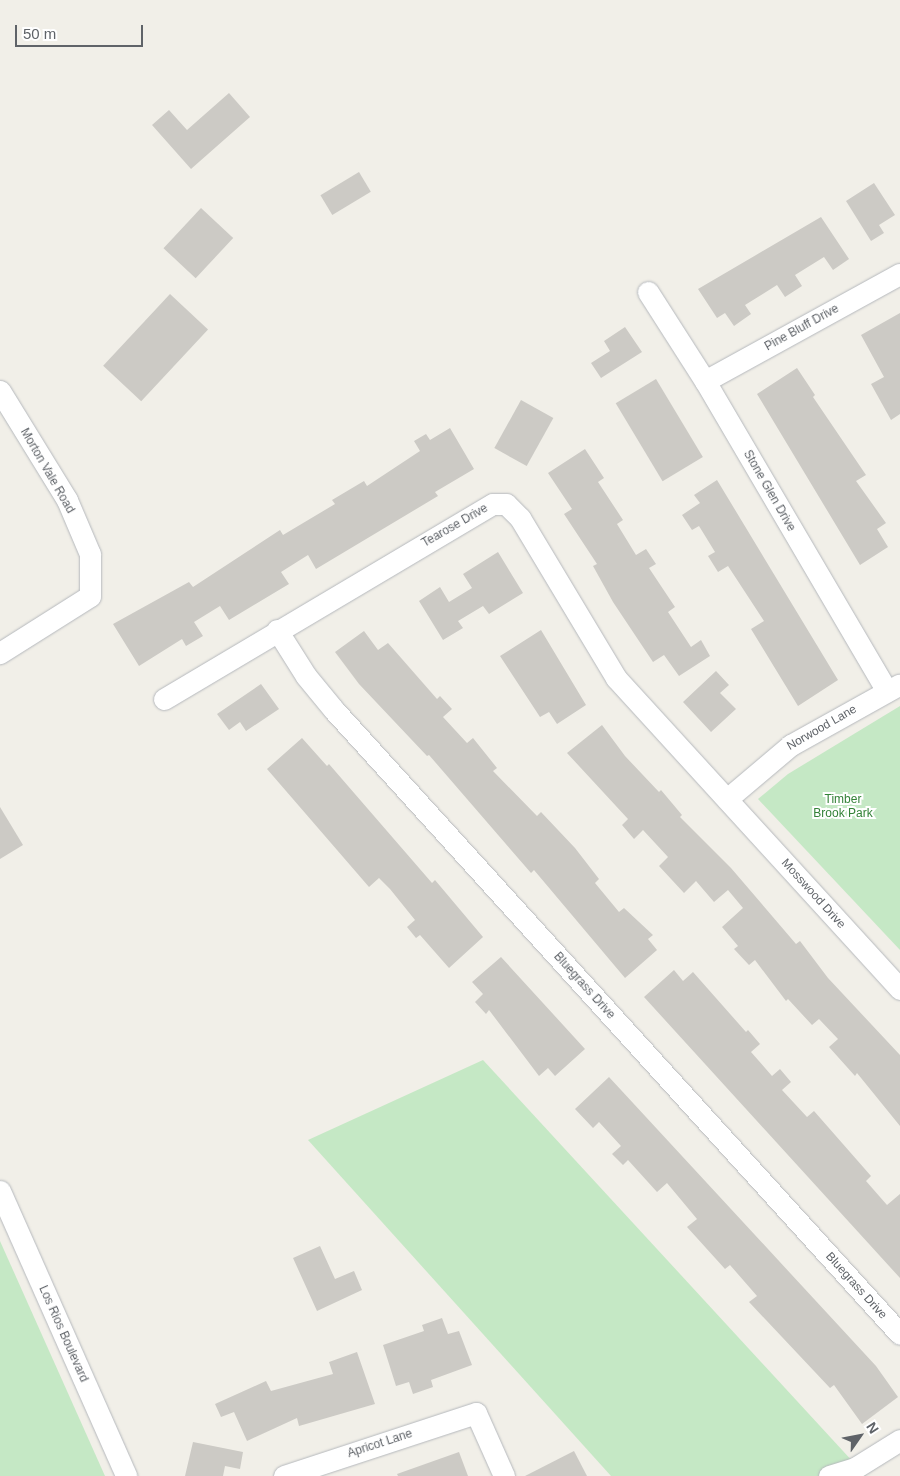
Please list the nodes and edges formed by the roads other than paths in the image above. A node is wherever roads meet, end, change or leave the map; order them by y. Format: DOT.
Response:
graph roads {
  1 [pos="900,274"];
  2 [pos="648,292"];
  3 [pos="705,381"];
  4 [pos="0,391"];
  5 [pos="277,630"];
  6 [pos="0,653"];
  7 [pos="894,687"];
  8 [pos="164,698"];
  9 [pos="727,799"];
  10 [pos="900,989"];
  11 [pos="0,1191"];
  12 [pos="900,1334"];
  13 [pos="900,1440"];
  14 [pos="126,1476"];
  15 [pos="284,1476"];
  16 [pos="504,1476"];
  17 [pos="829,1476"];
  1 -- 3 [label="street, Pine Bluff Drive"];
  2 -- 3 [label="street, Stone Glen Drive"];
  3 -- 7 [label="street, Stone Glen Drive"];
  4 -- 6 [label="street, Morton Vale Road"];
  5 -- 8 [label="street, Tearose Drive"];
  5 -- 9 [label="street, Tearose Drive"];
  5 -- 12 [label="street, Bluegrass Drive"];
  7 -- 9 [label="street, Norwood Lane"];
  9 -- 10 [label="street, Mosswood Drive"];
  11 -- 14 [label="street, Los Rios Boulevard"];
  13 -- 17 [label="street"];
  15 -- 16 [label="street, Apricot Lane"];
}
